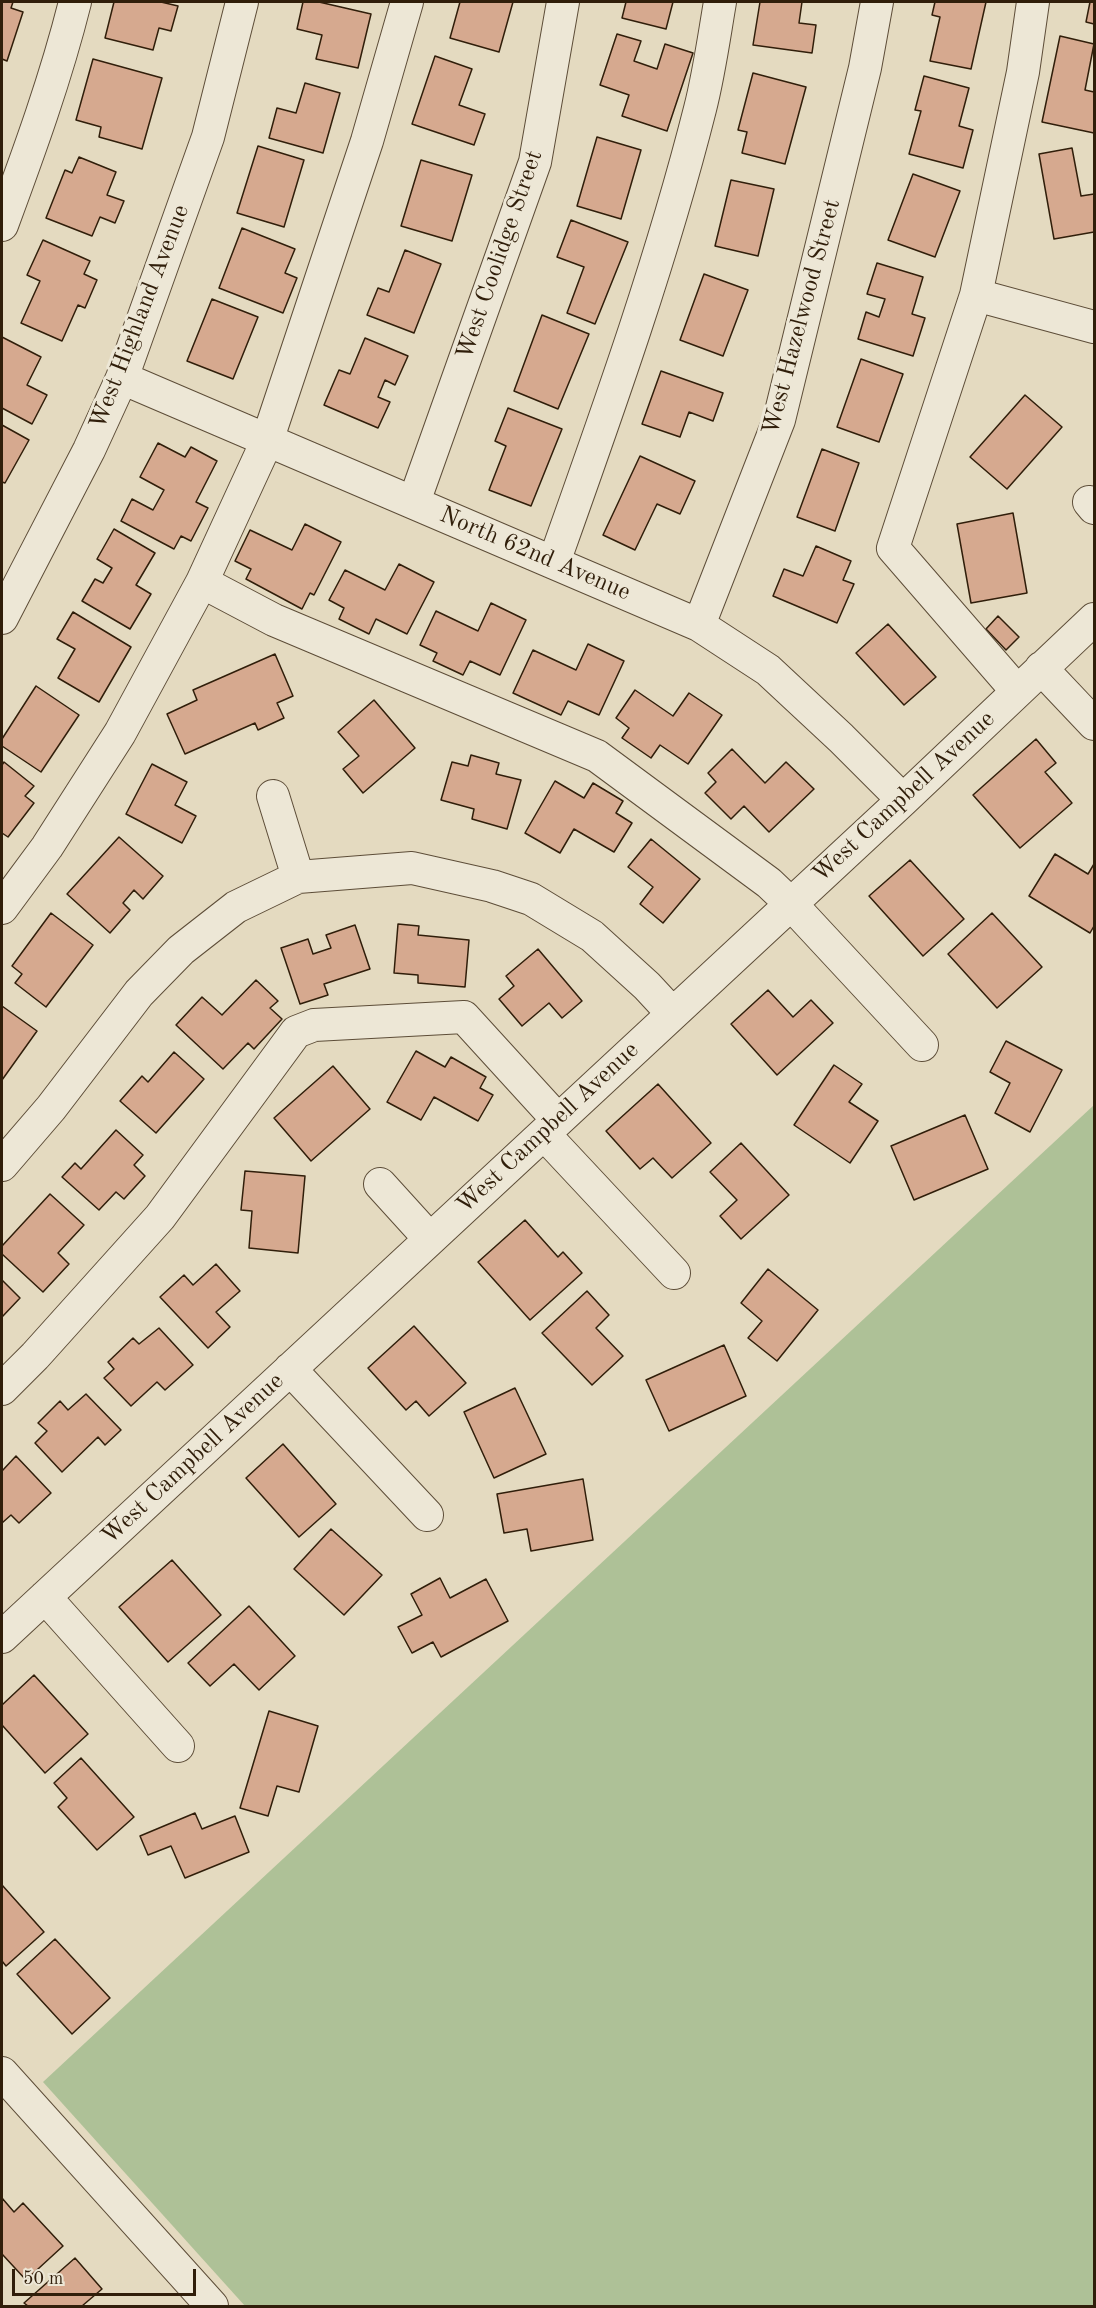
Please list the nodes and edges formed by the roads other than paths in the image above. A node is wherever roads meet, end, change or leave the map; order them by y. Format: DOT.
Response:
graph roads {
  1 [pos="75,2"];
  2 [pos="242,2"];
  3 [pos="406,2"];
  4 [pos="563,2"];
  5 [pos="720,2"];
  6 [pos="877,2"];
  7 [pos="1034,2"];
  8 [pos="2,225"];
  9 [pos="976,295"];
  10 [pos="1095,327"];
  11 [pos="122,378"];
  12 [pos="267,441"];
  13 [pos="414,502"];
  14 [pos="554,562"];
  15 [pos="202,582"];
  16 [pos="2,618"];
  17 [pos="1095,619"];
  18 [pos="699,625"];
  19 [pos="1041,668"];
  20 [pos="1017,691"];
  21 [pos="1095,724"];
  22 [pos="273,796"];
  23 [pos="903,800"];
  24 [pos="298,877"];
  25 [pos="791,904"];
  26 [pos="2,908"];
  27 [pos="672,1013"];
  28 [pos="922,1045"];
  29 [pos="551,1127"];
  30 [pos="2,1165"];
  31 [pos="381,1184"];
  32 [pos="429,1238"];
  33 [pos="674,1273"];
  34 [pos="290,1369"];
  35 [pos="2,1389"];
  36 [pos="427,1515"];
  37 [pos="45,1597"];
  38 [pos="2,1637"];
  39 [pos="178,1746"];
  40 [pos="2,2073"];
  41 [pos="212,2307"];
  1 -- 8 [label="street"];
  2 -- 11 [label="street, West Highland Avenue"];
  3 -- 12 [label="street"];
  4 -- 13 [label="street, West Coolidge Street"];
  5 -- 14 [label="street"];
  6 -- 18 [label="street, West Hazelwood Street"];
  7 -- 9 [label="street"];
  9 -- 10 [label="street"];
  9 -- 20 [label="street"];
  11 -- 12 [label="street, North 62nd Avenue"];
  11 -- 16 [label="street, West Highland Avenue"];
  12 -- 13 [label="street, North 62nd Avenue"];
  12 -- 15 [label="street"];
  13 -- 14 [label="street, North 62nd Avenue"];
  14 -- 18 [label="street, North 62nd Avenue"];
  15 -- 25 [label="street"];
  15 -- 26 [label="street"];
  17 -- 19 [label="street, West Campbell Avenue"];
  18 -- 23 [label="street, North 62nd Avenue"];
  19 -- 20 [label="street, West Campbell Avenue"];
  19 -- 21 [label="street"];
  20 -- 23 [label="street, West Campbell Avenue"];
  22 -- 24 [label="street"];
  23 -- 25 [label="street, West Campbell Avenue"];
  24 -- 27 [label="street"];
  24 -- 30 [label="street"];
  25 -- 27 [label="street, West Campbell Avenue"];
  25 -- 28 [label="street"];
  27 -- 29 [label="street, West Campbell Avenue"];
  29 -- 32 [label="street, West Campbell Avenue"];
  29 -- 33 [label="street"];
  29 -- 35 [label="street"];
  31 -- 32 [label="street"];
  32 -- 34 [label="street, West Campbell Avenue"];
  34 -- 36 [label="street"];
  34 -- 37 [label="street, West Campbell Avenue"];
  37 -- 38 [label="street, West Campbell Avenue"];
  37 -- 39 [label="street"];
  40 -- 41 [label="street"];
}
